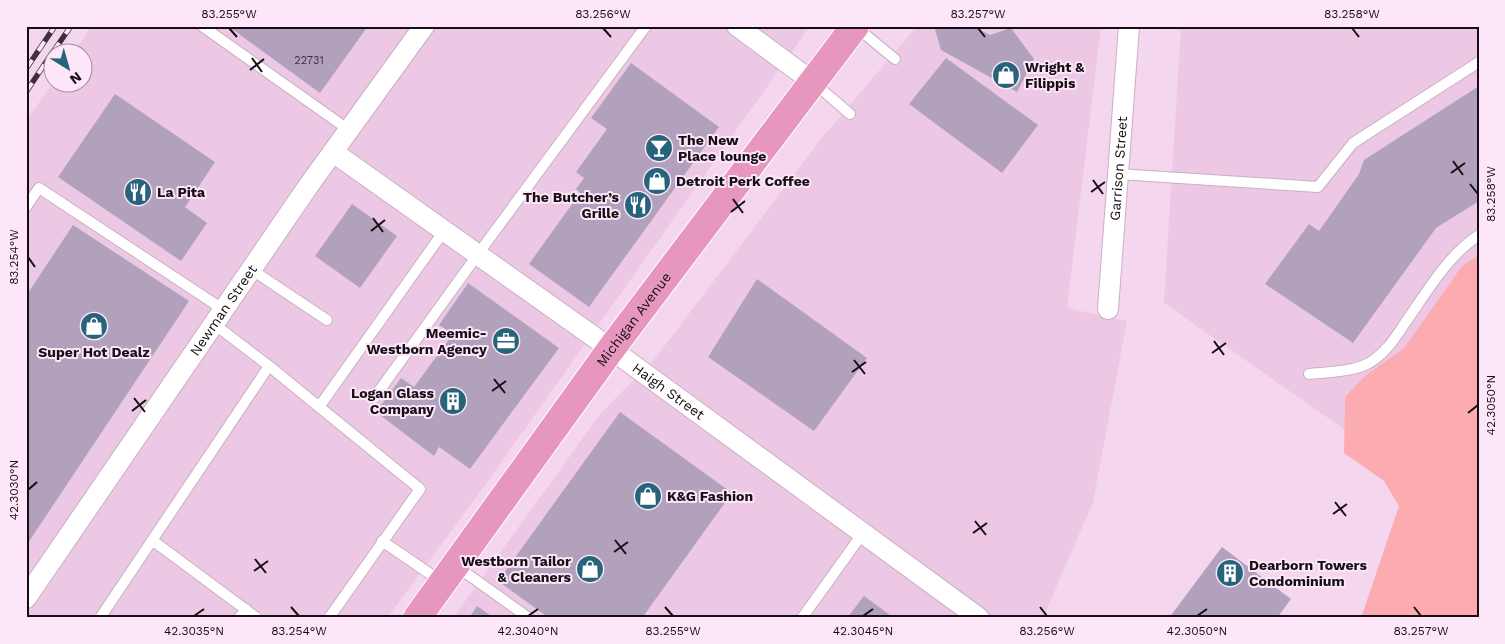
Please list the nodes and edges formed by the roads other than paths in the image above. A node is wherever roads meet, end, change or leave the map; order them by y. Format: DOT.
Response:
graph roads {
  1 [pos="202,26"];
  2 [pos="424,26"];
  3 [pos="646,26"];
  4 [pos="737,26"];
  5 [pos="855,26"];
  6 [pos="1129,26"];
  7 [pos="895,59"];
  8 [pos="1479,62"];
  9 [pos="813,82"];
  10 [pos="850,114"];
  11 [pos="349,130"];
  12 [pos="332,152"];
  13 [pos="1118,174"];
  14 [pos="26,207"];
  15 [pos="444,231"];
  16 [pos="1479,235"];
  17 [pos="478,254"];
  18 [pos="252,270"];
  19 [pos="1108,309"];
  20 [pos="219,317"];
  21 [pos="327,320"];
  22 [pos="611,349"];
  23 [pos="269,366"];
  24 [pos="1309,374"];
  25 [pos="374,398"];
  26 [pos="319,407"];
  27 [pos="863,533"];
  28 [pos="152,540"];
  29 [pos="382,541"];
  30 [pos="449,574"];
  31 [pos="26,598"];
  32 [pos="242,614"];
  33 [pos="100,618"];
  34 [pos="257,618"];
  35 [pos="329,618"];
  36 [pos="417,618"];
  37 [pos="529,618"];
  38 [pos="802,618"];
  39 [pos="979,618"];
  1 -- 11 [label="lane"];
  2 -- 11 [label="street, Newman Street"];
  3 -- 17 [label="lane"];
  4 -- 9 [label="street"];
  5 -- 7 [label="lane"];
  5 -- 9 [label="main road, Michigan Avenue"];
  6 -- 13 [label="street, Garrison Street"];
  8 -- 13 [label="lane"];
  9 -- 10 [label="lane"];
  9 -- 22 [label="main road, Michigan Avenue"];
  11 -- 12 [label="street, Newman Street"];
  12 -- 15 [label="street, Haigh Street"];
  12 -- 18 [label="street, Newman Street"];
  13 -- 19 [label="street, Garrison Street"];
  14 -- 20 [label="lane"];
  15 -- 17 [label="street, Haigh Street"];
  15 -- 26 [label="lane"];
  16 -- 24 [label="lane"];
  17 -- 22 [label="street, Haigh Street"];
  17 -- 25 [label="lane"];
  18 -- 20 [label="street, Newman Street"];
  18 -- 21 [label="lane"];
  20 -- 23 [label="lane"];
  20 -- 31 [label="street, Newman Street"];
  22 -- 27 [label="street, Haigh Street"];
  22 -- 30 [label="main road, Michigan Avenue"];
  23 -- 26 [label="lane"];
  23 -- 28 [label="lane"];
  26 -- 29 [label="lane"];
  27 -- 38 [label="lane"];
  27 -- 39 [label="street, Haigh Street"];
  28 -- 32 [label="lane"];
  28 -- 33 [label="lane"];
  29 -- 30 [label="lane"];
  29 -- 35 [label="lane"];
  30 -- 36 [label="main road, Michigan Avenue"];
  30 -- 37 [label="lane"];
  32 -- 34 [label="lane"];
}
